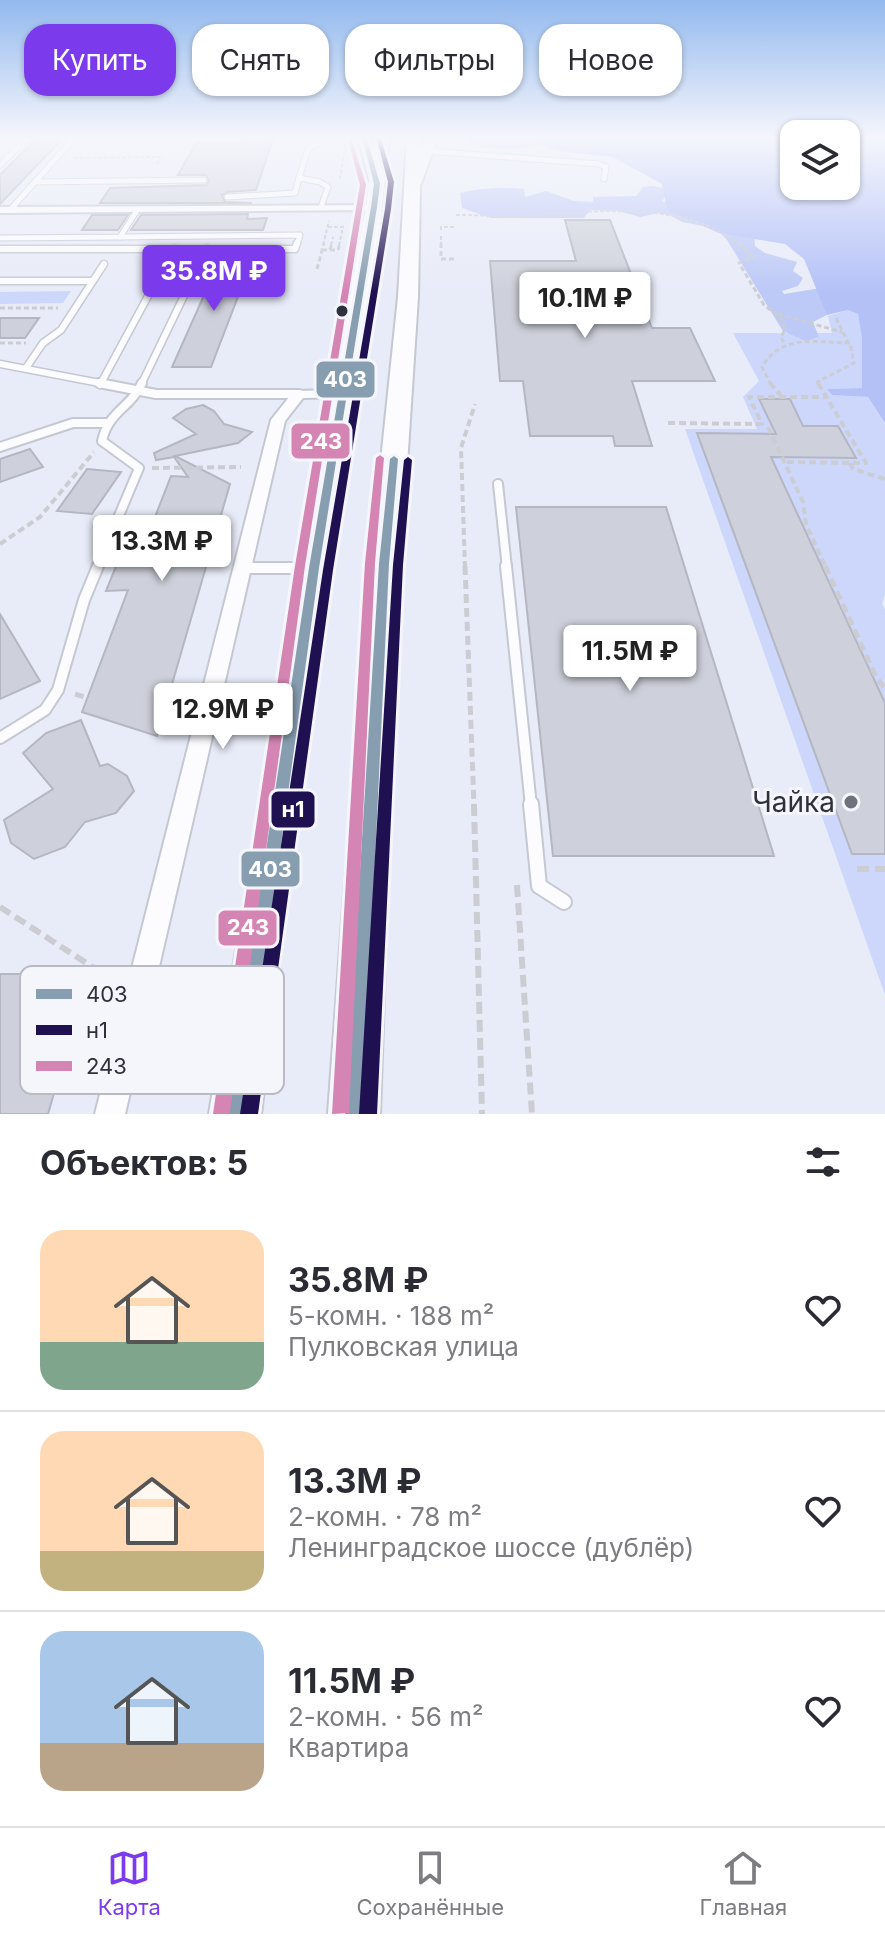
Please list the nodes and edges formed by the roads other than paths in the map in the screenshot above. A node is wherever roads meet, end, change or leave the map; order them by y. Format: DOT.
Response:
graph roads {
  1 [pos="29,188"];
  2 [pos="296,188"];
  3 [pos="328,188"];
  4 [pos="376,188"];
  5 [pos="414,188"];
  6 [pos="227,197"];
  7 [pos="374,207"];
  8 [pos="138,209"];
  9 [pos="5,210"];
  10 [pos="326,210"];
  11 [pos="120,237"];
  12 [pos="0,238"];
  13 [pos="174,248"];
  14 [pos="207,248"];
  15 [pos="0,249"];
  16 [pos="104,264"];
  17 [pos="0,281"];
  18 [pos="91,281"];
  19 [pos="0,364"];
  20 [pos="26,368"];
  21 [pos="100,385"];
  22 [pos="138,392"];
  23 [pos="299,394"];
  24 [pos="342,394"];
  25 [pos="106,423"];
  26 [pos="0,447"];
  27 [pos="498,484"];
  28 [pos="243,568"];
  29 [pos="314,568"];
  30 [pos="0,738"];
  31 [pos="564,902"];
  32 [pos="146,966"];
  33 [pos="256,966"];
  34 [pos="115,1094"];
  35 [pos="238,1094"];
  36 [pos="110,1114"];
  37 [pos="235,1114"];
  38 [pos="354,1114"];
  1 -- 9 [label="lane"];
  2 -- 6 [label="lane"];
  3 -- 10 [label="lane"];
  4 -- 7 [label="main road"];
  5 -- 38 [label="main road"];
  7 -- 10 [label="street"];
  7 -- 24 [label="main road"];
  8 -- 9 [label="street"];
  8 -- 10 [label="street"];
  8 -- 11 [label="lane"];
  11 -- 12 [label="lane"];
  11 -- 14 [label="lane"];
  13 -- 14 [label="lane"];
  13 -- 15 [label="lane"];
  13 -- 21 [label="lane"];
  14 -- 22 [label="lane"];
  16 -- 18 [label="lane"];
  17 -- 18 [label="lane"];
  18 -- 20 [label="lane"];
  19 -- 20 [label="lane"];
  20 -- 21 [label="lane"];
  21 -- 22 [label="lane"];
  22 -- 23 [label="lane"];
  22 -- 25 [label="lane"];
  23 -- 24 [label="street"];
  23 -- 28 [label="street"];
  24 -- 29 [label="main road"];
  25 -- 26 [label="lane"];
  25 -- 30 [label="lane"];
  27 -- 31 [label="lane"];
  28 -- 29 [label="lane"];
  28 -- 32 [label="street"];
  29 -- 33 [label="main road"];
  34 -- 36 [label="street"];
  35 -- 37 [label="main road"];
}
